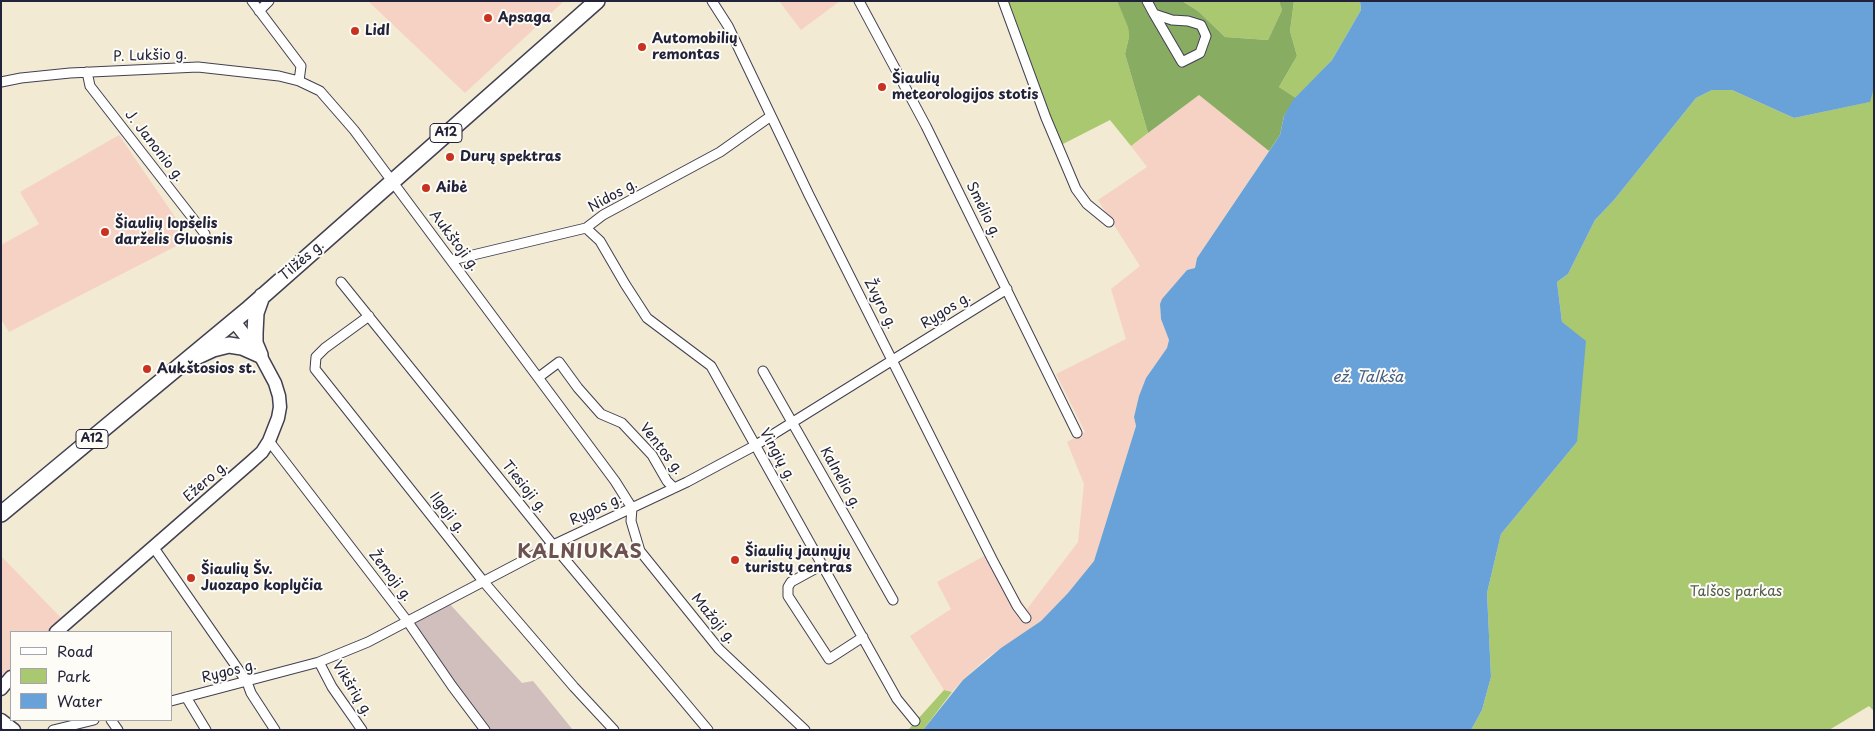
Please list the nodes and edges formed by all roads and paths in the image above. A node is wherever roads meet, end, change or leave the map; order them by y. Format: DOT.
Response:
graph roads {
  1 [pos="252,1"];
  2 [pos="270,1"];
  3 [pos="597,1"];
  4 [pos="712,1"];
  5 [pos="859,1"];
  6 [pos="1003,1"];
  7 [pos="1147,1"];
  8 [pos="259,10"];
  9 [pos="1154,14"];
  10 [pos="87,72"];
  11 [pos="299,81"];
  12 [pos="1,82"];
  13 [pos="771,116"];
  14 [pos="392,181"];
  15 [pos="1109,222"];
  16 [pos="586,228"];
  17 [pos="205,234"];
  18 [pos="452,260"];
  19 [pos="341,282"];
  20 [pos="1007,289"];
  21 [pos="263,295"];
  22 [pos="369,316"];
  23 [pos="233,320"];
  24 [pos="260,355"];
  25 [pos="892,360"];
  26 [pos="181,364"];
  27 [pos="763,371"];
  28 [pos="539,377"];
  29 [pos="793,422"];
  30 [pos="1077,433"];
  31 [pos="269,442"];
  32 [pos="756,445"];
  33 [pos="674,488"];
  34 [pos="632,508"];
  35 [pos="1,514"];
  36 [pos="553,545"];
  37 [pos="154,548"];
  38 [pos="822,565"];
  39 [pos="483,581"];
  40 [pos="893,600"];
  41 [pos="1026,618"];
  42 [pos="408,622"];
  43 [pos="57,631"];
  44 [pos="863,637"];
  45 [pos="320,662"];
  46 [pos="10,678"];
  47 [pos="247,682"];
  48 [pos="1,689"];
  49 [pos="186,697"];
  50 [pos="172,701"];
  51 [pos="1,720"];
  52 [pos="90,721"];
  53 [pos="915,721"];
  54 [pos="14,730"];
  55 [pos="53,730"];
  56 [pos="206,730"];
  57 [pos="276,730"];
  58 [pos="362,730"];
  59 [pos="485,730"];
  60 [pos="614,730"];
  61 [pos="708,730"];
  62 [pos="805,730"];
  1 -- 8 [label="street"];
  2 -- 8 [label="street"];
  3 -- 14 [label="highway, Tilžės g. / A12"];
  4 -- 13 [label="street, Žvyro g."];
  5 -- 20 [label="street, Smėlio g."];
  6 -- 15 [label="street"];
  7 -- 9 [label="street"];
  8 -- 11 [label="street"];
  9 -- 9 [label="street"];
  10 -- 11 [label="street, P. Lukšio g."];
  10 -- 12 [label="street, P. Lukšio g."];
  10 -- 17 [label="street, J. Janonio g."];
  11 -- 14 [label="street, Aukštoji g."];
  13 -- 16 [label="street, Nidos g."];
  13 -- 25 [label="street, Žvyro g."];
  14 -- 18 [label="street, Aukštoji g."];
  14 -- 21 [label="highway, Tilžės g. / A12"];
  16 -- 18 [label="street, Nidos g."];
  16 -- 32 [label="street, Vingių g."];
  18 -- 28 [label="street, Aukštoji g."];
  19 -- 22 [label="street, Tiesioji g."];
  20 -- 25 [label="street, Rygos g."];
  20 -- 30 [label="street, Smėlio g."];
  21 -- 23 [label="highway, Tilžės g. / A12"];
  21 -- 24 [label="highway"];
  22 -- 36 [label="street, Tiesioji g."];
  22 -- 39 [label="street, Ilgoji g."];
  23 -- 24 [label="main road, Ežero g."];
  23 -- 26 [label="highway, Tilžės g. / A12"];
  24 -- 26 [label="highway"];
  24 -- 31 [label="main road, Ežero g."];
  25 -- 29 [label="street, Rygos g."];
  25 -- 41 [label="street, Žvyro g."];
  26 -- 35 [label="highway, Tilžės g. / A12"];
  27 -- 29 [label="street, Kalnelio g."];
  28 -- 33 [label="street, Ventos g."];
  28 -- 34 [label="street, Aukštoji g."];
  29 -- 32 [label="street, Rygos g."];
  29 -- 40 [label="street, Kalnelio g."];
  31 -- 37 [label="main road, Ežero g."];
  31 -- 42 [label="street, Žemoji g."];
  32 -- 33 [label="street, Rygos g."];
  32 -- 38 [label="street, Vingių g."];
  33 -- 34 [label="street, Rygos g."];
  34 -- 36 [label="street, Rygos g."];
  34 -- 62 [label="street, Mažoji g."];
  36 -- 39 [label="street, Rygos g."];
  36 -- 61 [label="street, Tiesioji g."];
  37 -- 43 [label="main road, Ežero g."];
  37 -- 47 [label="street"];
  38 -- 44 [label="street, Vingių g."];
  38 -- 44 [label="street"];
  39 -- 42 [label="street, Rygos g."];
  39 -- 60 [label="street, Ilgoji g."];
  42 -- 45 [label="street, Rygos g."];
  42 -- 59 [label="street, Žemoji g."];
  44 -- 53 [label="street, Vingių g."];
  45 -- 47 [label="street, Rygos g."];
  45 -- 58 [label="street, Vikšrių g."];
  46 -- 48 [label="main road"];
  47 -- 49 [label="street, Rygos g."];
  47 -- 57 [label="street"];
  49 -- 50 [label="street, Rygos g."];
  49 -- 56 [label="street"];
  51 -- 54 [label="main road"];
  52 -- 55 [label="street"];
}
